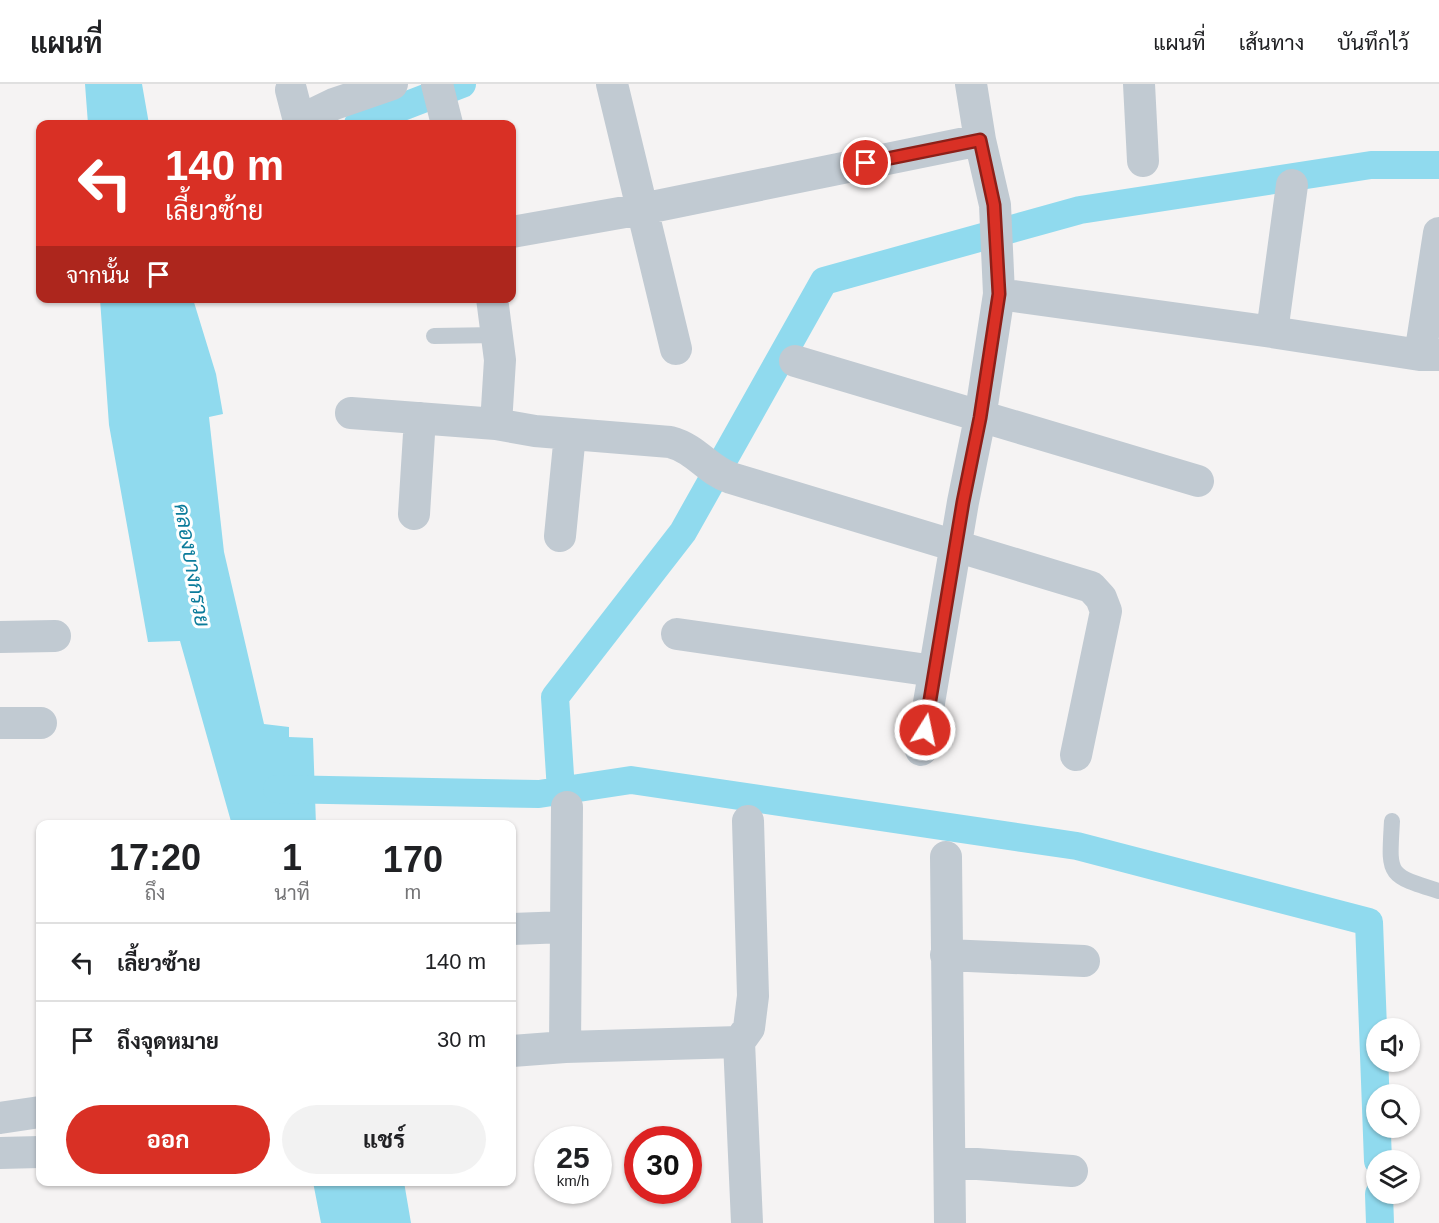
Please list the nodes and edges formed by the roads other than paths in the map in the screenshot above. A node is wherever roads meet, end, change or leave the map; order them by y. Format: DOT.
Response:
graph roads {
  1 [pos="392,84"];
  2 [pos="612,84"];
  3 [pos="972,84"];
  4 [pos="1139,84"];
  5 [pos="438,89"];
  6 [pos="291,90"];
  7 [pos="446,120"];
  8 [pos="980,140"];
  9 [pos="1143,161"];
  10 [pos="1292,185"];
  11 [pos="642,209"];
  12 [pos="516,231"];
  13 [pos="1439,233"];
  14 [pos="999,294"];
  15 [pos="493,303"];
  16 [pos="1272,332"];
  17 [pos="498,335"];
  18 [pos="434,336"];
  19 [pos="676,349"];
  20 [pos="1429,355"];
  21 [pos="795,361"];
  22 [pos="351,413"];
  23 [pos="420,418"];
  24 [pos="980,418"];
  25 [pos="496,424"];
  26 [pos="570,434"];
  27 [pos="1198,481"];
  28 [pos="414,514"];
  29 [pos="560,536"];
  30 [pos="957,545"];
  31 [pos="677,634"];
  32 [pos="55,636"];
  33 [pos="0,637"];
  34 [pos="934,671"];
  35 [pos="0,723"];
  36 [pos="41,723"];
  37 [pos="921,750"];
  38 [pos="1076,754"];
  39 [pos="567,807"];
  40 [pos="748,821"];
  41 [pos="1392,821"];
  42 [pos="946,857"];
  43 [pos="1439,891"];
  44 [pos="566,927"];
  45 [pos="516,929"];
  46 [pos="946,955"];
  47 [pos="1084,962"];
  48 [pos="740,1042"];
  49 [pos="565,1047"];
  50 [pos="516,1051"];
  51 [pos="36,1113"];
  52 [pos="0,1118"];
  53 [pos="36,1152"];
  54 [pos="0,1153"];
  55 [pos="950,1162"];
  56 [pos="1072,1171"];
  57 [pos="747,1223"];
  58 [pos="950,1223"];
  1 -- 6 [label="street"];
  2 -- 11 [label="street"];
  3 -- 8 [label="street"];
  4 -- 9 [label="street"];
  5 -- 7 [label="street"];
  8 -- 11 [label="street"];
  8 -- 14 [label="street"];
  10 -- 16 [label="street"];
  11 -- 12 [label="street"];
  11 -- 19 [label="street"];
  13 -- 20 [label="street"];
  14 -- 16 [label="street"];
  14 -- 24 [label="street"];
  15 -- 17 [label="street"];
  16 -- 20 [label="street"];
  17 -- 18 [label="lane"];
  17 -- 25 [label="street"];
  21 -- 24 [label="street"];
  22 -- 23 [label="street"];
  23 -- 25 [label="street"];
  23 -- 28 [label="street"];
  24 -- 27 [label="street"];
  24 -- 30 [label="street"];
  25 -- 26 [label="street"];
  26 -- 29 [label="street"];
  26 -- 30 [label="street"];
  30 -- 34 [label="street"];
  30 -- 38 [label="street"];
  31 -- 34 [label="street"];
  32 -- 33 [label="street"];
  34 -- 37 [label="street"];
  35 -- 36 [label="street"];
  39 -- 44 [label="street"];
  40 -- 48 [label="street"];
  41 -- 43 [label="lane"];
  42 -- 46 [label="street"];
  44 -- 45 [label="street"];
  44 -- 49 [label="street"];
  46 -- 47 [label="street"];
  46 -- 55 [label="street"];
  48 -- 49 [label="street"];
  48 -- 57 [label="street"];
  49 -- 50 [label="street"];
  51 -- 52 [label="street"];
  53 -- 54 [label="street"];
  55 -- 56 [label="street"];
  55 -- 58 [label="street"];
}
